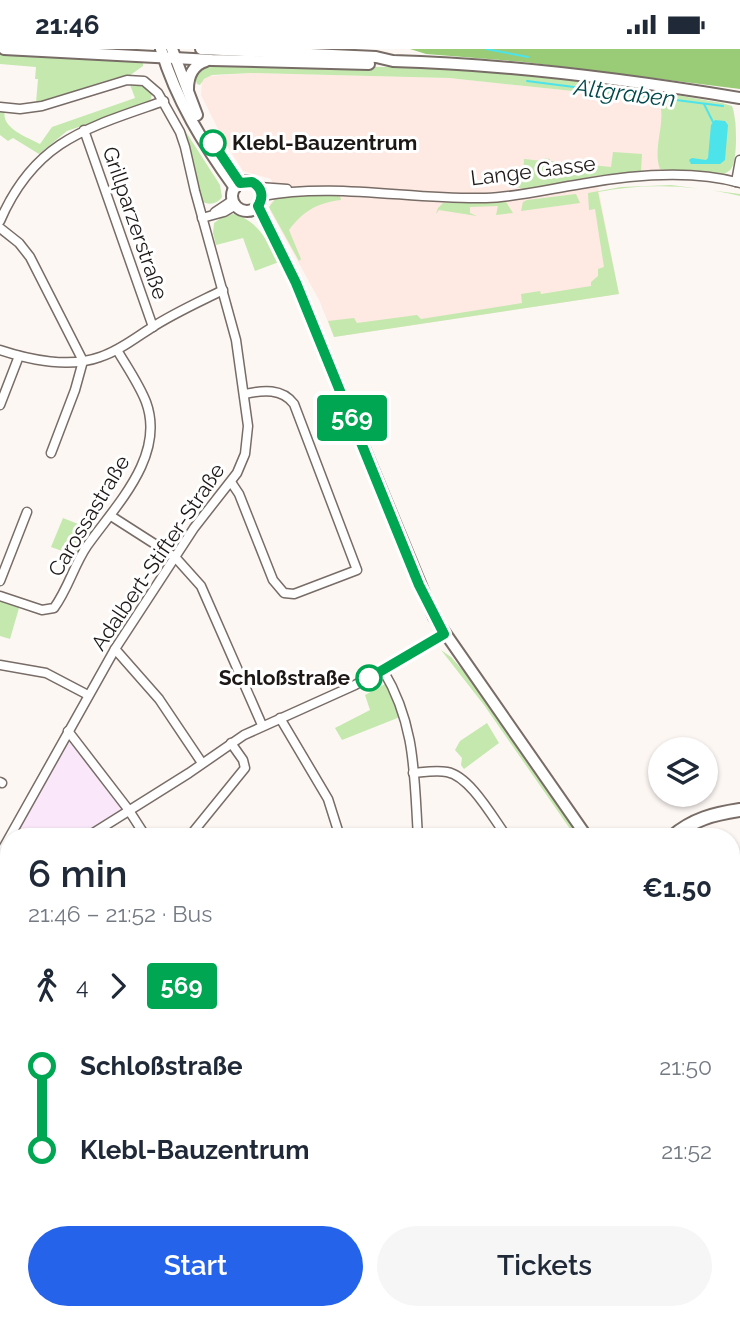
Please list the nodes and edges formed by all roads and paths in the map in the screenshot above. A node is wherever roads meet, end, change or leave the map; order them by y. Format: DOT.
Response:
graph roads {
  1 [pos="4,49"];
  2 [pos="201,49"];
  3 [pos="224,50"];
  4 [pos="167,53"];
  5 [pos="212,60"];
  6 [pos="393,61"];
  7 [pos="188,96"];
  8 [pos="740,98"];
  9 [pos="164,101"];
  10 [pos="0,107"];
  11 [pos="84,130"];
  12 [pos="740,160"];
  13 [pos="738,183"];
  14 [pos="238,185"];
  15 [pos="257,200"];
  16 [pos="234,203"];
  17 [pos="202,218"];
  18 [pos="0,221"];
  19 [pos="0,228"];
  20 [pos="223,290"];
  21 [pos="153,327"];
  22 [pos="0,349"];
  23 [pos="117,350"];
  24 [pos="19,356"];
  25 [pos="83,361"];
  26 [pos="245,394"];
  27 [pos="0,405"];
  28 [pos="51,453"];
  29 [pos="231,482"];
  30 [pos="27,512"];
  31 [pos="111,516"];
  32 [pos="175,557"];
  33 [pos="0,581"];
  34 [pos="0,596"];
  35 [pos="444,634"];
  36 [pos="115,649"];
  37 [pos="0,665"];
  38 [pos="383,670"];
  39 [pos="89,695"];
  40 [pos="280,718"];
  41 [pos="262,725"];
  42 [pos="68,731"];
  43 [pos="231,743"];
  44 [pos="202,763"];
  45 [pos="414,772"];
  46 [pos="128,809"];
  47 [pos="740,810"];
  48 [pos="14,828"];
  49 [pos="100,828"];
  50 [pos="140,828"];
  51 [pos="196,828"];
  52 [pos="337,828"];
  53 [pos="417,828"];
  54 [pos="500,828"];
  55 [pos="581,828"];
  56 [pos="686,828"];
  1 -- 4 [label="street"];
  2 -- 3 [label="street"];
  3 -- 6 [label="street"];
  4 -- 5 [label="street"];
  4 -- 7 [label="street"];
  4 -- 14 [label="street"];
  5 -- 6 [label="street"];
  5 -- 7 [label="street"];
  6 -- 8 [label="street"];
  7 -- 14 [label="street"];
  9 -- 10 [label="street"];
  9 -- 11 [label="street"];
  9 -- 17 [label="street, Adalbert-Stifter-Straße"];
  11 -- 18 [label="street"];
  11 -- 21 [label="street, Grillparzerstraße"];
  12 -- 13 [label="street, Lange Gasse"];
  13 -- 15 [label="street, Lange Gasse"];
  14 -- 15 [label="street"];
  14 -- 16 [label="street"];
  15 -- 16 [label="street"];
  15 -- 35 [label="street"];
  16 -- 17 [label="street"];
  17 -- 20 [label="street, Adalbert-Stifter-Straße"];
  19 -- 25 [label="street"];
  20 -- 21 [label="street"];
  20 -- 26 [label="street, Adalbert-Stifter-Straße"];
  21 -- 23 [label="street"];
  22 -- 24 [label="street"];
  23 -- 25 [label="street"];
  23 -- 31 [label="street, Carossastraße"];
  24 -- 25 [label="street"];
  24 -- 27 [label="street"];
  25 -- 28 [label="street"];
  26 -- 29 [label="street, Adalbert-Stifter-Straße"];
  26 -- 29 [label="street"];
  29 -- 32 [label="street, Adalbert-Stifter-Straße"];
  30 -- 33 [label="street"];
  31 -- 32 [label="street"];
  31 -- 34 [label="street, Carossastraße"];
  32 -- 36 [label="street, Adalbert-Stifter-Straße"];
  32 -- 41 [label="street"];
  35 -- 38 [label="street"];
  35 -- 55 [label="street"];
  36 -- 39 [label="street, Adalbert-Stifter-Straße"];
  36 -- 44 [label="street"];
  37 -- 39 [label="street"];
  38 -- 40 [label="street"];
  38 -- 45 [label="street"];
  39 -- 42 [label="street, Adalbert-Stifter-Straße"];
  40 -- 41 [label="street"];
  40 -- 52 [label="street"];
  41 -- 43 [label="street"];
  42 -- 46 [label="street"];
  42 -- 48 [label="street, Adalbert-Stifter-Straße"];
  43 -- 44 [label="street"];
  43 -- 51 [label="street"];
  44 -- 46 [label="street"];
  45 -- 53 [label="street"];
  45 -- 54 [label="street"];
  46 -- 49 [label="street"];
  46 -- 50 [label="street"];
  47 -- 56 [label="main road"];
}
